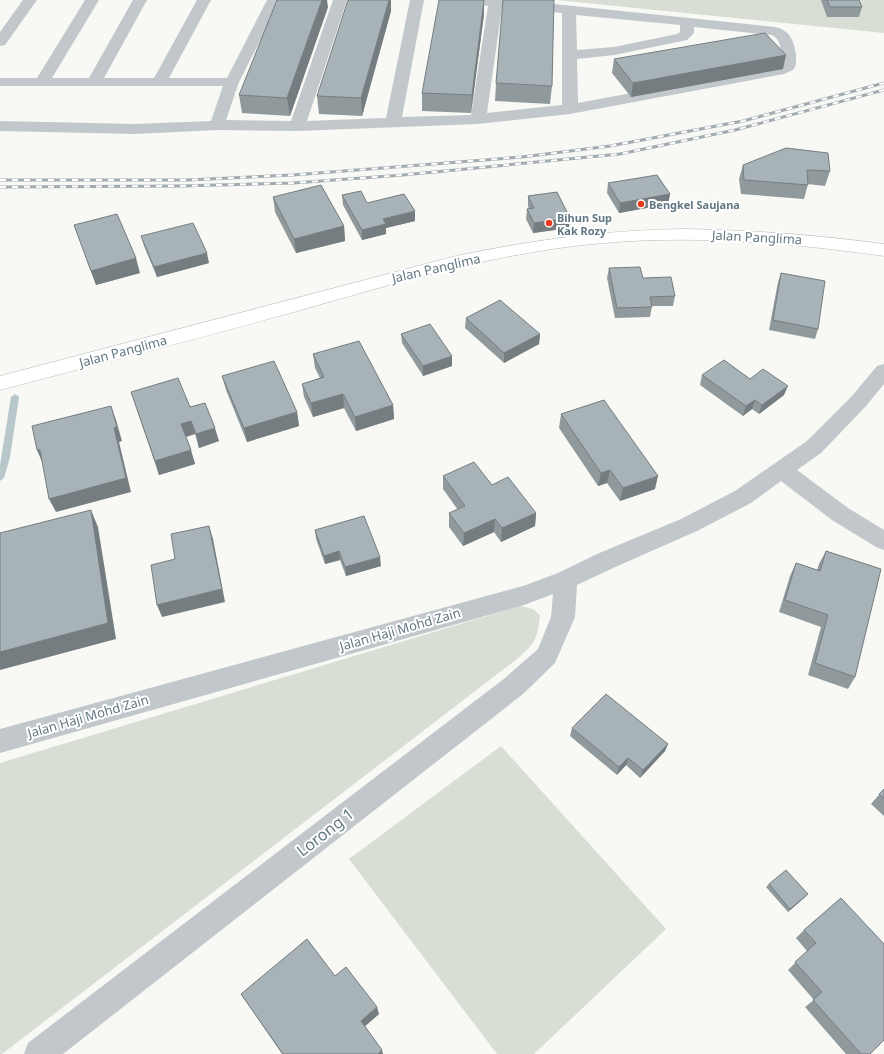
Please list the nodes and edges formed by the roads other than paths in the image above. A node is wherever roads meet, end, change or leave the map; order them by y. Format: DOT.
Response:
graph roads {
  1 [pos="30,0"];
  2 [pos="92,0"];
  3 [pos="140,0"];
  4 [pos="204,0"];
  5 [pos="274,0"];
  6 [pos="340,0"];
  7 [pos="417,0"];
  8 [pos="461,0"];
  9 [pos="502,2"];
  10 [pos="569,10"];
  11 [pos="687,22"];
  12 [pos="0,42"];
  13 [pos="569,54"];
  14 [pos="0,82"];
  15 [pos="42,82"];
  16 [pos="94,82"];
  17 [pos="159,82"];
  18 [pos="232,82"];
  19 [pos="570,109"];
  20 [pos="478,119"];
  21 [pos="393,123"];
  22 [pos="217,125"];
  23 [pos="0,126"];
  24 [pos="297,126"];
  25 [pos="884,250"];
  26 [pos="884,371"];
  27 [pos="0,383"];
  28 [pos="782,470"];
  29 [pos="884,541"];
  30 [pos="566,580"];
  31 [pos="0,741"];
  32 [pos="39,1054"];
  1 -- 12 [label="street"];
  2 -- 15 [label="street"];
  3 -- 16 [label="street"];
  4 -- 17 [label="street"];
  5 -- 18 [label="street"];
  6 -- 24 [label="street"];
  7 -- 21 [label="street"];
  8 -- 9 [label="street"];
  9 -- 10 [label="street"];
  9 -- 20 [label="street"];
  10 -- 11 [label="street"];
  10 -- 13 [label="street"];
  11 -- 13 [label="street"];
  11 -- 19 [label="street"];
  13 -- 19 [label="street"];
  14 -- 15 [label="street"];
  15 -- 16 [label="street"];
  16 -- 17 [label="street"];
  17 -- 18 [label="street"];
  18 -- 22 [label="street"];
  19 -- 20 [label="street"];
  20 -- 21 [label="street"];
  21 -- 24 [label="street"];
  22 -- 23 [label="street"];
  22 -- 24 [label="street"];
  25 -- 27 [label="main road, Jalan Panglima"];
  26 -- 28 [label="street, Jalan Haji Mohd Zain"];
  28 -- 29 [label="street"];
  28 -- 30 [label="street, Jalan Haji Mohd Zain"];
  30 -- 31 [label="street, Jalan Haji Mohd Zain"];
  30 -- 32 [label="street, Lorong 1"];
}
